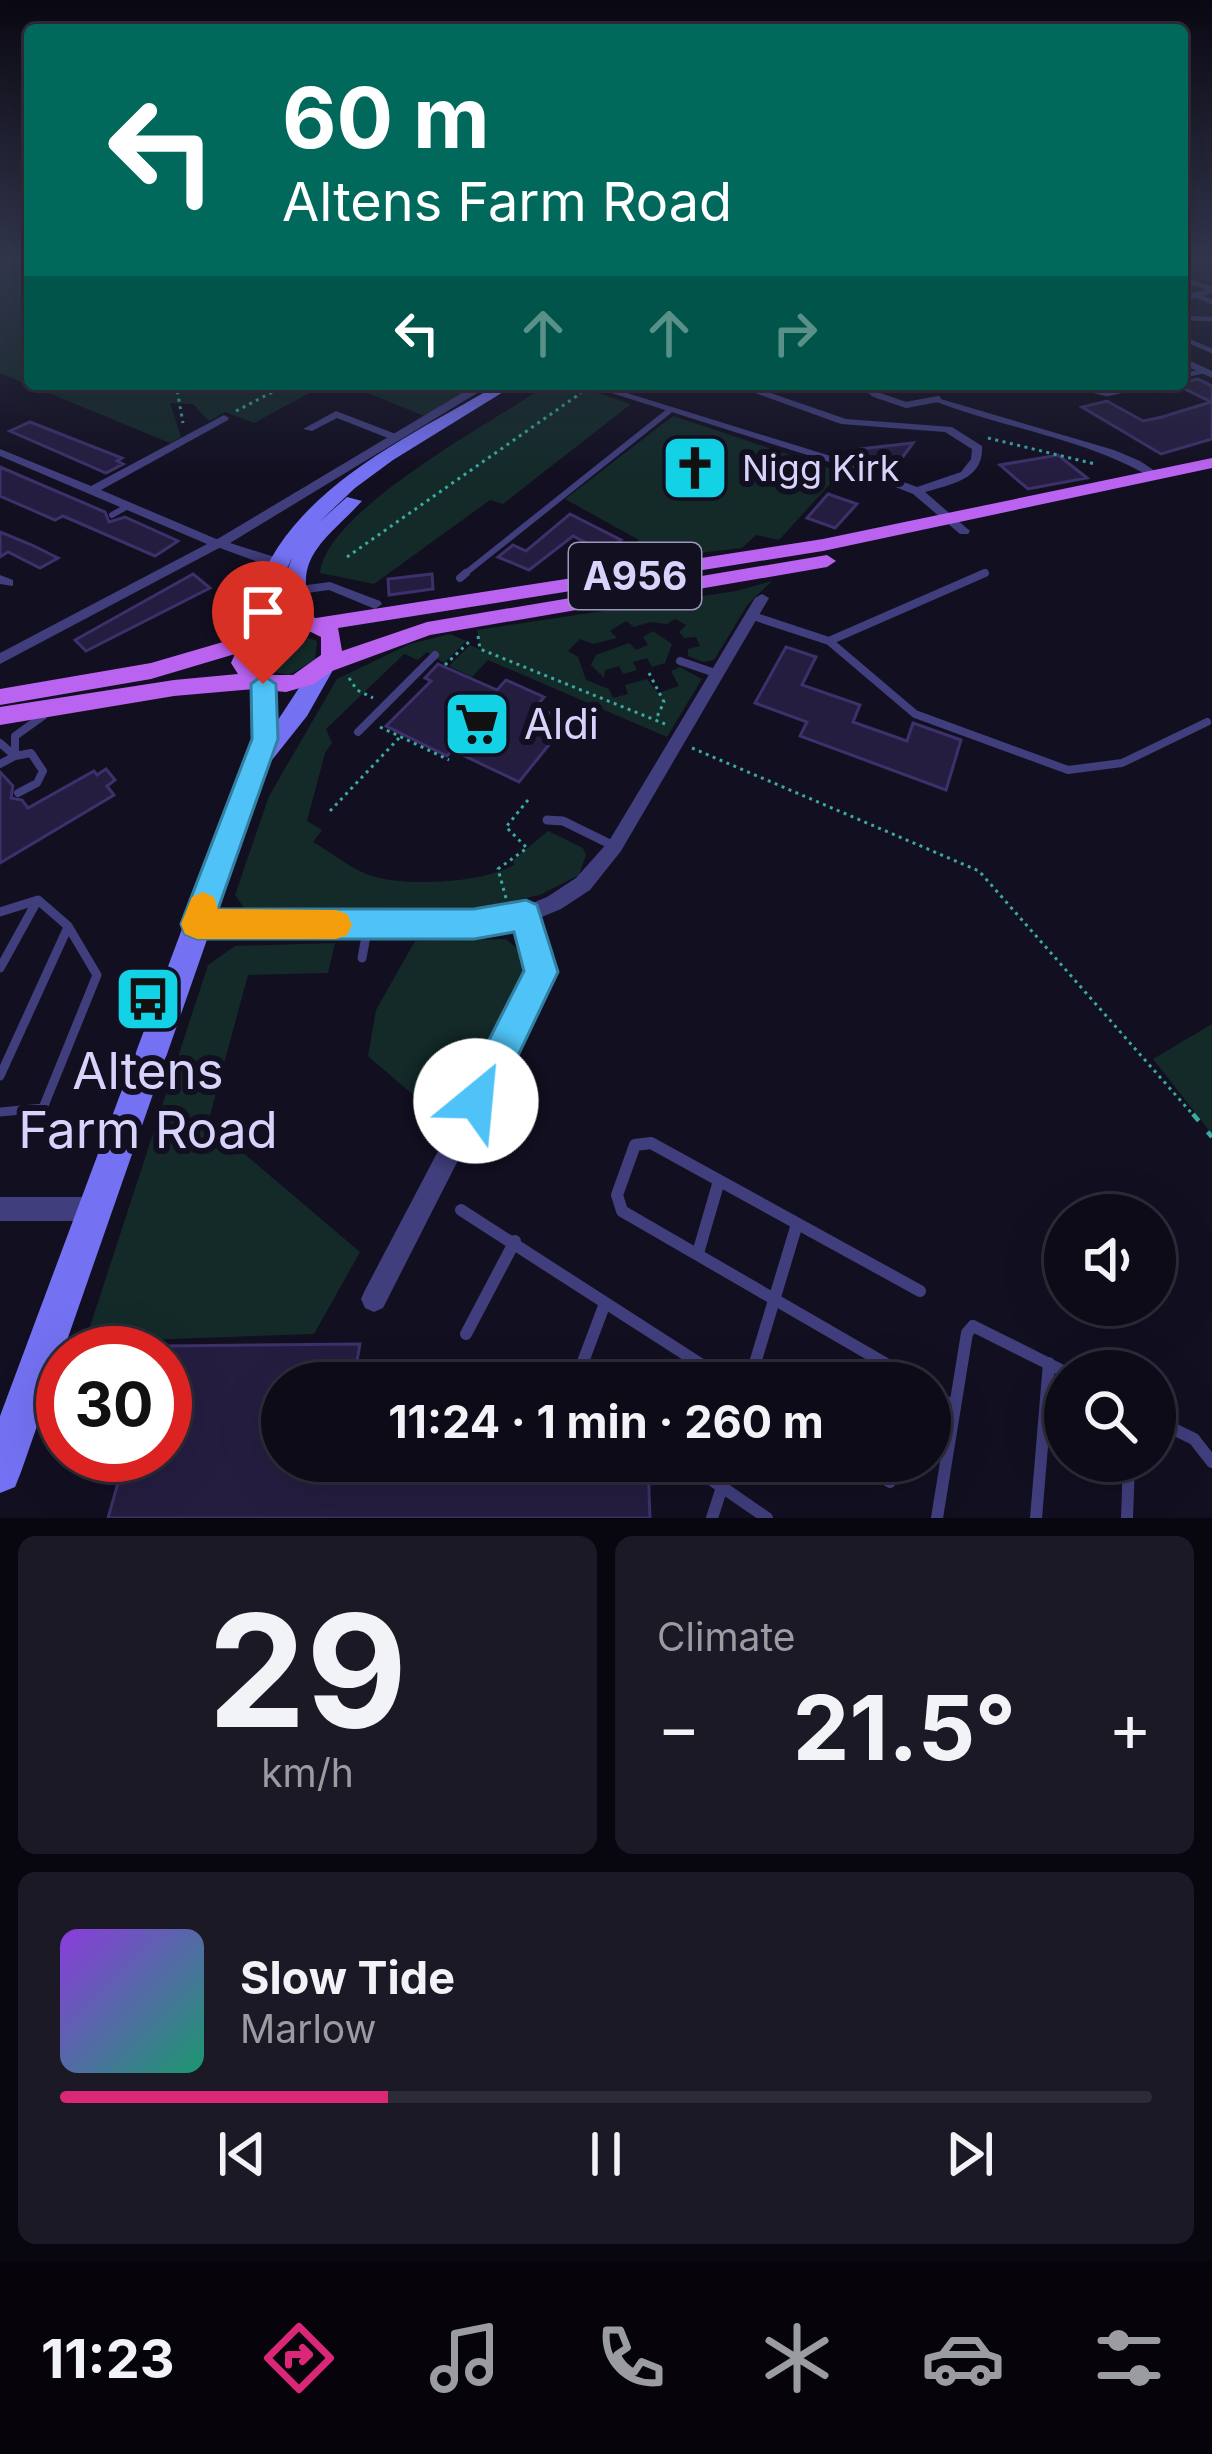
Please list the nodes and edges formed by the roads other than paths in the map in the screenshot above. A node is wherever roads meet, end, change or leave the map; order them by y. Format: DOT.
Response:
graph roads {
  1 [pos="476,390"];
  2 [pos="500,390"];
  3 [pos="521,390"];
  4 [pos="618,390"];
  5 [pos="759,390"];
  6 [pos="869,390"];
  7 [pos="1096,390"];
  8 [pos="1125,390"];
  9 [pos="938,399"];
  10 [pos="669,411"];
  11 [pos="224,418"];
  12 [pos="308,429"];
  13 [pos="397,438"];
  14 [pos="0,452"];
  15 [pos="1212,463"];
  16 [pos="1158,477"];
  17 [pos="1212,480"];
  18 [pos="93,490"];
  19 [pos="917,491"];
  20 [pos="128,506"];
  21 [pos="112,515"];
  22 [pos="958,525"];
  23 [pos="217,544"];
  24 [pos="572,563"];
  25 [pos="985,573"];
  26 [pos="287,574"];
  27 [pos="460,578"];
  28 [pos="578,585"];
  29 [pos="347,593"];
  30 [pos="334,604"];
  31 [pos="375,604"];
  32 [pos="758,607"];
  33 [pos="312,624"];
  34 [pos="254,639"];
  35 [pos="829,641"];
  36 [pos="435,655"];
  37 [pos="0,659"];
  38 [pos="680,661"];
  39 [pos="324,668"];
  40 [pos="715,673"];
  41 [pos="258,683"];
  42 [pos="0,697"];
  43 [pos="66,705"];
  44 [pos="0,716"];
  45 [pos="1207,722"];
  46 [pos="358,732"];
  47 [pos="0,742"];
  48 [pos="15,756"];
  49 [pos="0,764"];
  50 [pos="255,766"];
  51 [pos="18,793"];
  52 [pos="547,820"];
  53 [pos="615,846"];
  54 [pos="38,900"];
  55 [pos="0,912"];
  56 [pos="519,917"];
  57 [pos="197,924"];
  58 [pos="368,925"];
  59 [pos="68,926"];
  60 [pos="362,958"];
  61 [pos="0,968"];
  62 [pos="0,1076"];
  63 [pos="0,1112"];
  64 [pos="719,1181"];
  65 [pos="96,1208"];
  66 [pos="0,1209"];
  67 [pos="461,1210"];
  68 [pos="797,1224"];
  69 [pos="514,1241"];
  70 [pos="698,1252"];
  71 [pos="920,1291"];
  72 [pos="374,1299"];
  73 [pos="775,1300"];
  74 [pos="604,1306"];
  75 [pos="466,1334"];
  76 [pos="1044,1361"];
  77 [pos="583,1362"];
  78 [pos="696,1362"];
  79 [pos="756,1362"];
  80 [pos="883,1362"];
  81 [pos="951,1405"];
  82 [pos="955,1408"];
  83 [pos="1044,1423"];
  84 [pos="1176,1430"];
  85 [pos="1212,1462"];
  86 [pos="0,1472"];
  87 [pos="715,1482"];
  88 [pos="723,1482"];
  89 [pos="1128,1482"];
  90 [pos="722,1487"];
  91 [pos="712,1518"];
  92 [pos="767,1518"];
  93 [pos="937,1518"];
  94 [pos="1036,1518"];
  95 [pos="1127,1518"];
  1 -- 13 [label="street"];
  2 -- 26 [label="main road"];
  3 -- 26 [label="main road"];
  4 -- 10 [label="street"];
  5 -- 19 [label="street"];
  6 -- 9 [label="lane"];
  7 -- 8 [label="lane"];
  9 -- 16 [label="street"];
  10 -- 19 [label="street"];
  10 -- 27 [label="lane"];
  11 -- 18 [label="street"];
  12 -- 13 [label="street"];
  13 -- 23 [label="street"];
  14 -- 18 [label="street"];
  15 -- 16 [label="main road, A956"];
  16 -- 22 [label="main road, A956"];
  17 -- 22 [label="main road, A956"];
  18 -- 20 [label="street"];
  19 -- 22 [label="street"];
  20 -- 21 [label="lane"];
  20 -- 23 [label="street"];
  22 -- 28 [label="main road, A956"];
  22 -- 39 [label="main road, A956"];
  23 -- 26 [label="street"];
  23 -- 37 [label="street"];
  24 -- 28 [label="lane"];
  25 -- 35 [label="lane"];
  26 -- 29 [label="street"];
  26 -- 33 [label="main road"];
  26 -- 34 [label="main road"];
  28 -- 33 [label="main road, A956"];
  29 -- 30 [label="street"];
  29 -- 31 [label="street"];
  32 -- 35 [label="lane"];
  32 -- 40 [label="street"];
  33 -- 34 [label="main road, A956"];
  33 -- 39 [label="main road"];
  34 -- 41 [label="main road"];
  34 -- 42 [label="main road, A956"];
  35 -- 45 [label="lane"];
  36 -- 46 [label="lane"];
  38 -- 40 [label="lane"];
  39 -- 41 [label="main road, A956"];
  39 -- 50 [label="main road"];
  40 -- 53 [label="street"];
  41 -- 43 [label="main road, A956"];
  41 -- 50 [label="main road"];
  43 -- 44 [label="main road, A956"];
  43 -- 48 [label="lane"];
  47 -- 48 [label="lane"];
  48 -- 49 [label="lane"];
  48 -- 51 [label="lane"];
  50 -- 57 [label="main road"];
  52 -- 53 [label="lane"];
  53 -- 56 [label="street"];
  54 -- 55 [label="lane"];
  54 -- 59 [label="lane"];
  54 -- 61 [label="lane"];
  56 -- 58 [label="street"];
  56 -- 72 [label="street"];
  57 -- 58 [label="street"];
  57 -- 65 [label="main road"];
  58 -- 60 [label="lane"];
  59 -- 62 [label="lane"];
  59 -- 63 [label="lane"];
  64 -- 68 [label="lane"];
  64 -- 70 [label="lane"];
  64 -- 70 [label="lane"];
  65 -- 66 [label="street"];
  65 -- 86 [label="main road"];
  67 -- 69 [label="lane"];
  68 -- 71 [label="lane"];
  68 -- 73 [label="lane"];
  69 -- 74 [label="lane"];
  69 -- 75 [label="lane"];
  70 -- 73 [label="lane"];
  73 -- 79 [label="lane"];
  73 -- 80 [label="lane"];
  74 -- 77 [label="lane"];
  74 -- 78 [label="lane"];
  76 -- 82 [label="lane"];
  81 -- 82 [label="lane"];
  82 -- 93 [label="lane"];
  83 -- 94 [label="lane"];
  84 -- 85 [label="lane"];
  87 -- 90 [label="lane"];
  88 -- 90 [label="lane"];
  89 -- 95 [label="lane"];
  90 -- 91 [label="lane"];
  90 -- 92 [label="lane"];
}
